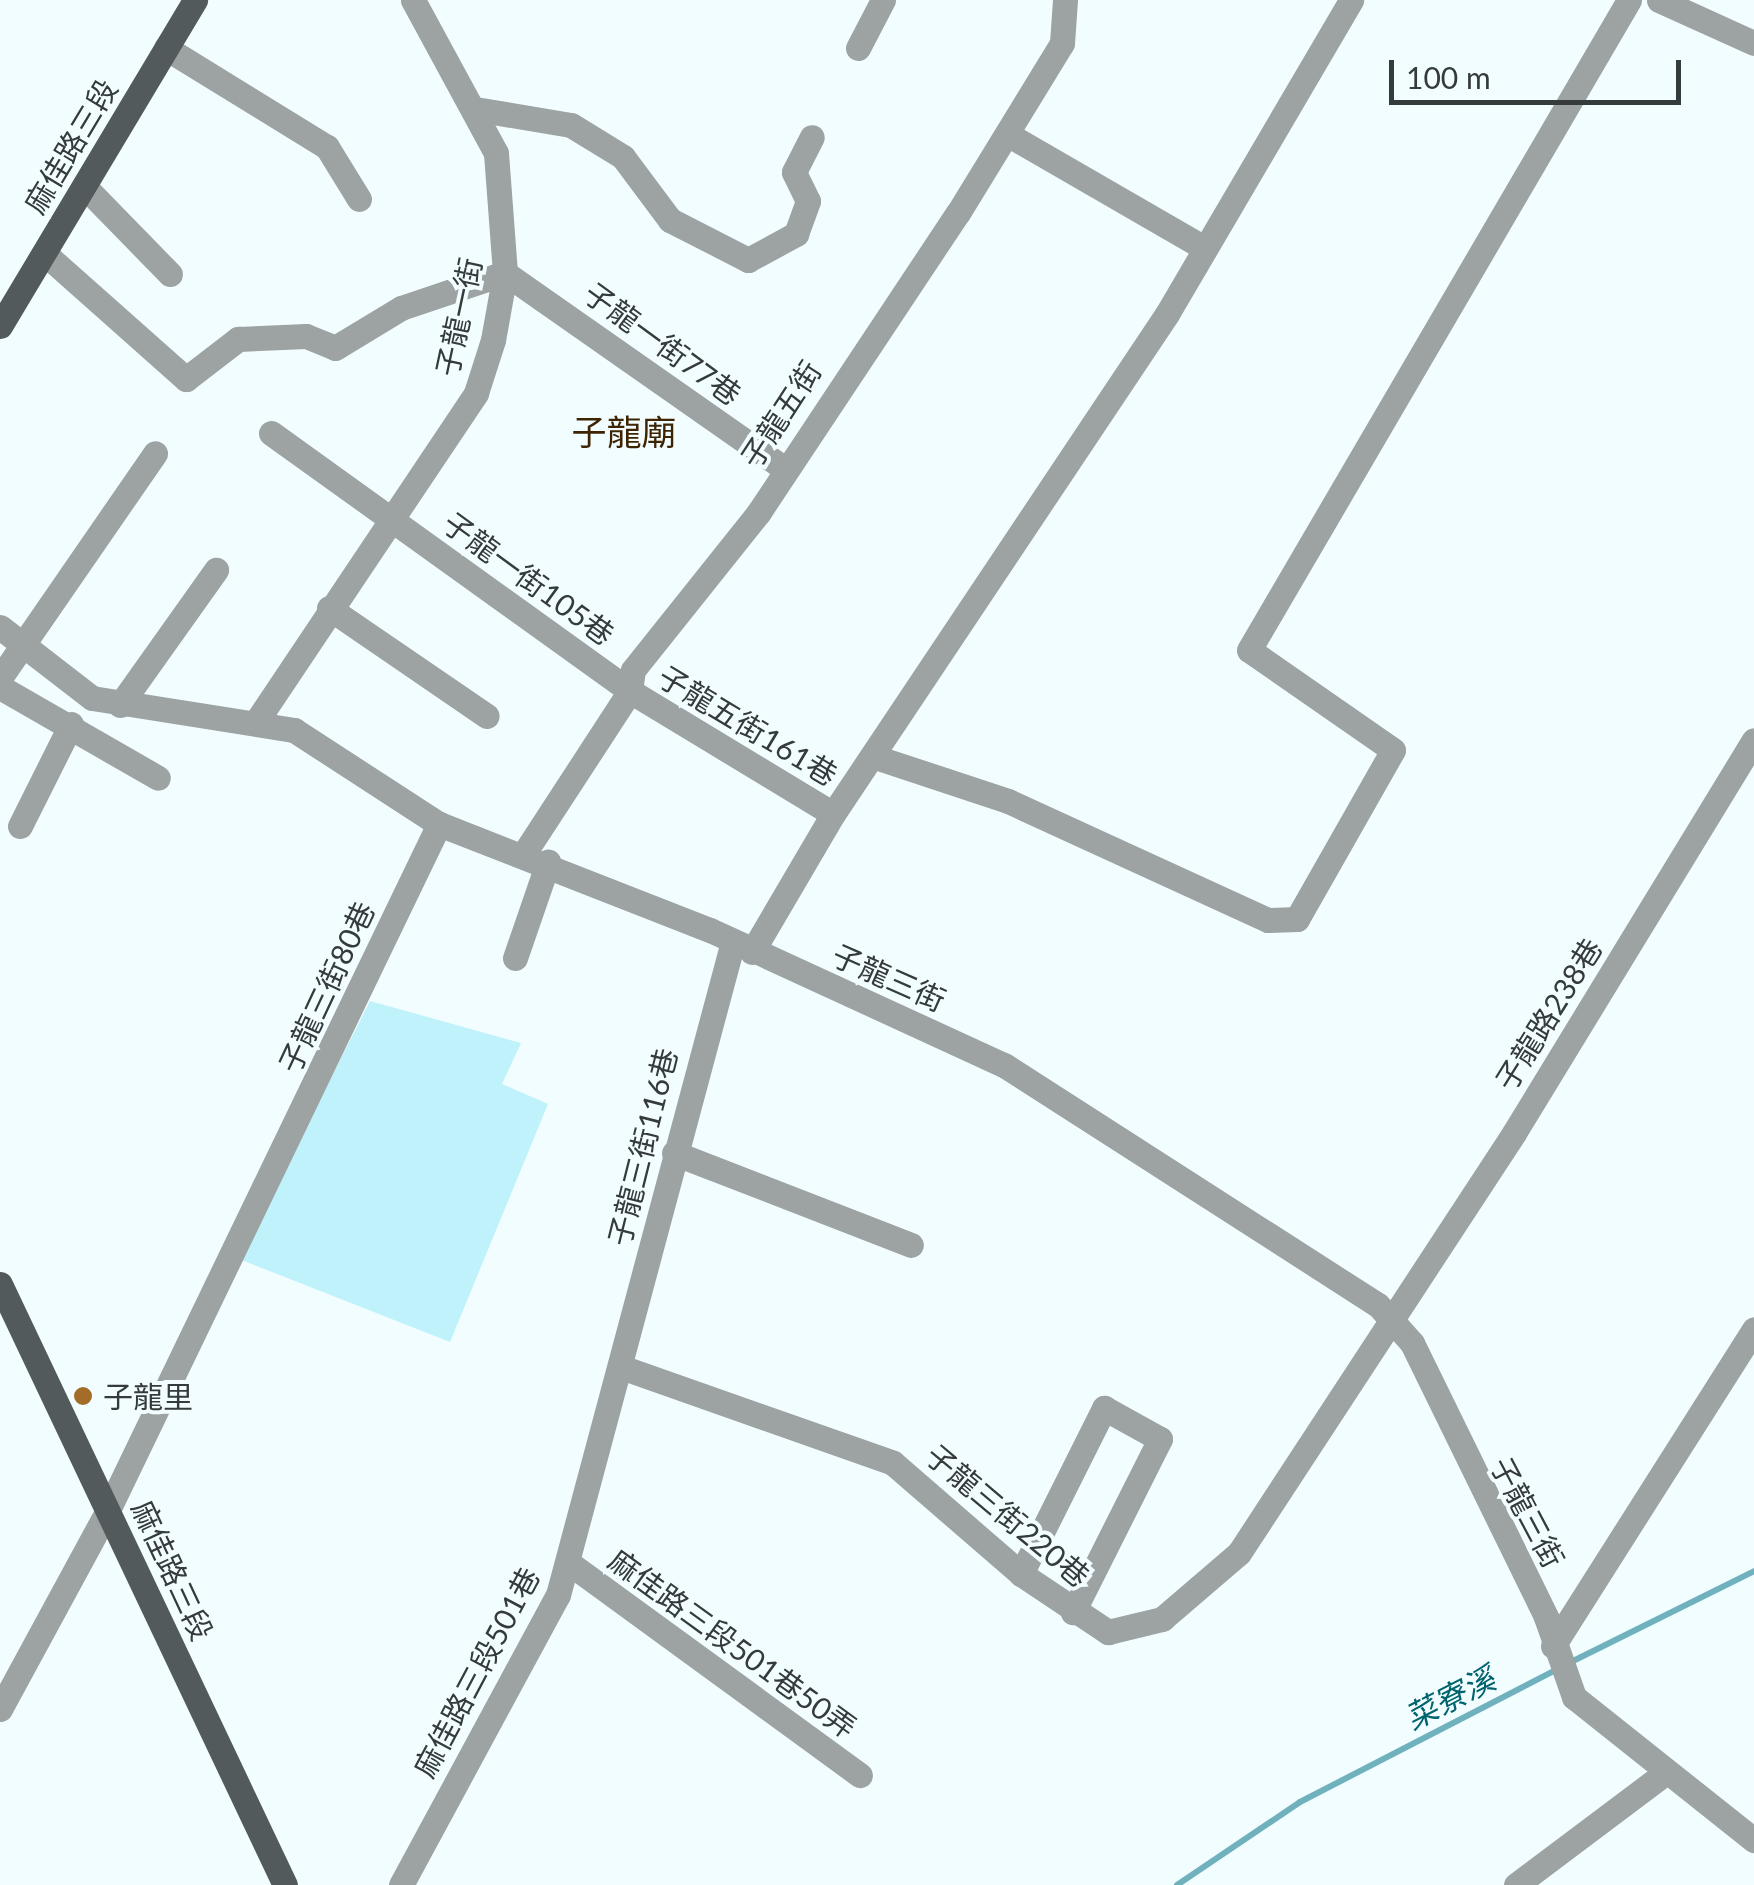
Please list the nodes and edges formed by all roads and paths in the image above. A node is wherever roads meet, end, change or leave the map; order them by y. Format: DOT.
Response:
graph roads {
  1 [pos="195,0"];
  2 [pos="413,0"];
  3 [pos="882,0"];
  4 [pos="1065,0"];
  5 [pos="1351,0"];
  6 [pos="1629,0"];
  7 [pos="1659,0"];
  8 [pos="1754,43"];
  9 [pos="166,48"];
  10 [pos="858,48"];
  11 [pos="475,110"];
  12 [pos="1007,134"];
  13 [pos="812,137"];
  14 [pos="84,186"];
  15 [pos="359,198"];
  16 [pos="1201,246"];
  17 [pos="44,253"];
  18 [pos="505,273"];
  19 [pos="170,274"];
  20 [pos="0,326"];
  21 [pos="271,433"];
  22 [pos="155,453"];
  23 [pos="781,466"];
  24 [pos="391,516"];
  25 [pos="216,570"];
  26 [pos="328,608"];
  27 [pos="0,627"];
  28 [pos="20,650"];
  29 [pos="0,678"];
  30 [pos="0,687"];
  31 [pos="630,691"];
  32 [pos="120,705"];
  33 [pos="488,716"];
  34 [pos="256,722"];
  35 [pos="72,724"];
  36 [pos="1754,740"];
  37 [pos="872,756"];
  38 [pos="158,778"];
  39 [pos="833,814"];
  40 [pos="439,824"];
  41 [pos="20,826"];
  42 [pos="536,857"];
  43 [pos="742,948"];
  44 [pos="515,958"];
  45 [pos="674,1153"];
  46 [pos="911,1244"];
  47 [pos="0,1284"];
  48 [pos="1394,1320"];
  49 [pos="1754,1329"];
  50 [pos="621,1366"];
  51 [pos="108,1510"];
  52 [pos="569,1562"];
  53 [pos="1021,1574"];
  54 [pos="1073,1612"];
  55 [pos="1554,1646"];
  56 [pos="0,1709"];
  57 [pos="1666,1774"];
  58 [pos="860,1775"];
  59 [pos="1754,1840"];
  60 [pos="285,1885"];
  61 [pos="401,1885"];
  62 [pos="1516,1885"];
  1 -- 9 [label="main road, 麻佳路三段"];
  2 -- 11 [label="street, 子龍一街"];
  3 -- 10 [label="street"];
  4 -- 12 [label="street, 子龍五街"];
  5 -- 16 [label="street, 子龍三街116巷"];
  6 -- 37 [label="street"];
  7 -- 8 [label="street"];
  9 -- 14 [label="main road, 麻佳路三段"];
  9 -- 15 [label="street"];
  11 -- 13 [label="street"];
  11 -- 18 [label="street, 子龍一街"];
  12 -- 16 [label="street"];
  12 -- 23 [label="street, 子龍五街"];
  14 -- 17 [label="main road, 麻佳路三段"];
  14 -- 19 [label="street"];
  16 -- 37 [label="street, 子龍三街116巷"];
  17 -- 18 [label="street"];
  17 -- 20 [label="main road, 麻佳路三段"];
  18 -- 23 [label="street, 子龍一街77巷"];
  18 -- 24 [label="street, 子龍一街"];
  21 -- 24 [label="street, 子龍一街105巷"];
  22 -- 28 [label="street"];
  23 -- 31 [label="street, 子龍五街"];
  24 -- 26 [label="street, 子龍一街"];
  24 -- 31 [label="street, 子龍一街105巷"];
  25 -- 32 [label="street"];
  26 -- 33 [label="street"];
  26 -- 34 [label="street, 子龍一街"];
  27 -- 28 [label="street, 子龍三街"];
  28 -- 29 [label="street"];
  28 -- 32 [label="street, 子龍三街"];
  30 -- 35 [label="street"];
  31 -- 39 [label="street, 子龍五街161巷"];
  31 -- 42 [label="street, 子龍五街"];
  32 -- 34 [label="street, 子龍三街"];
  34 -- 40 [label="street, 子龍三街"];
  35 -- 38 [label="street"];
  35 -- 41 [label="street"];
  36 -- 48 [label="street, 子龍路238巷"];
  37 -- 39 [label="street, 子龍三街116巷"];
  39 -- 43 [label="street, 子龍三街116巷"];
  40 -- 42 [label="street, 子龍三街"];
  40 -- 51 [label="street, 子龍三街80巷"];
  42 -- 43 [label="street, 子龍三街"];
  42 -- 44 [label="street, 子龍五街"];
  43 -- 45 [label="street, 子龍三街116巷"];
  43 -- 48 [label="street, 子龍三街"];
  45 -- 46 [label="street"];
  45 -- 50 [label="street, 子龍三街116巷"];
  47 -- 51 [label="main road, 麻佳路三段"];
  48 -- 54 [label="street, 子龍三街220巷"];
  48 -- 55 [label="street, 子龍三街"];
  49 -- 55 [label="street"];
  50 -- 52 [label="street, 麻佳路三段501巷"];
  50 -- 53 [label="street, 子龍三街220巷"];
  51 -- 56 [label="street, 子龍三街80巷"];
  51 -- 60 [label="main road, 麻佳路三段"];
  52 -- 58 [label="street, 麻佳路三段501巷50弄"];
  52 -- 61 [label="street, 麻佳路三段501巷"];
  53 -- 54 [label="street, 子龍三街220巷"];
  53 -- 54 [label="street"];
  55 -- 57 [label="street, 子龍三街"];
  57 -- 59 [label="street"];
  57 -- 62 [label="street"];
}
